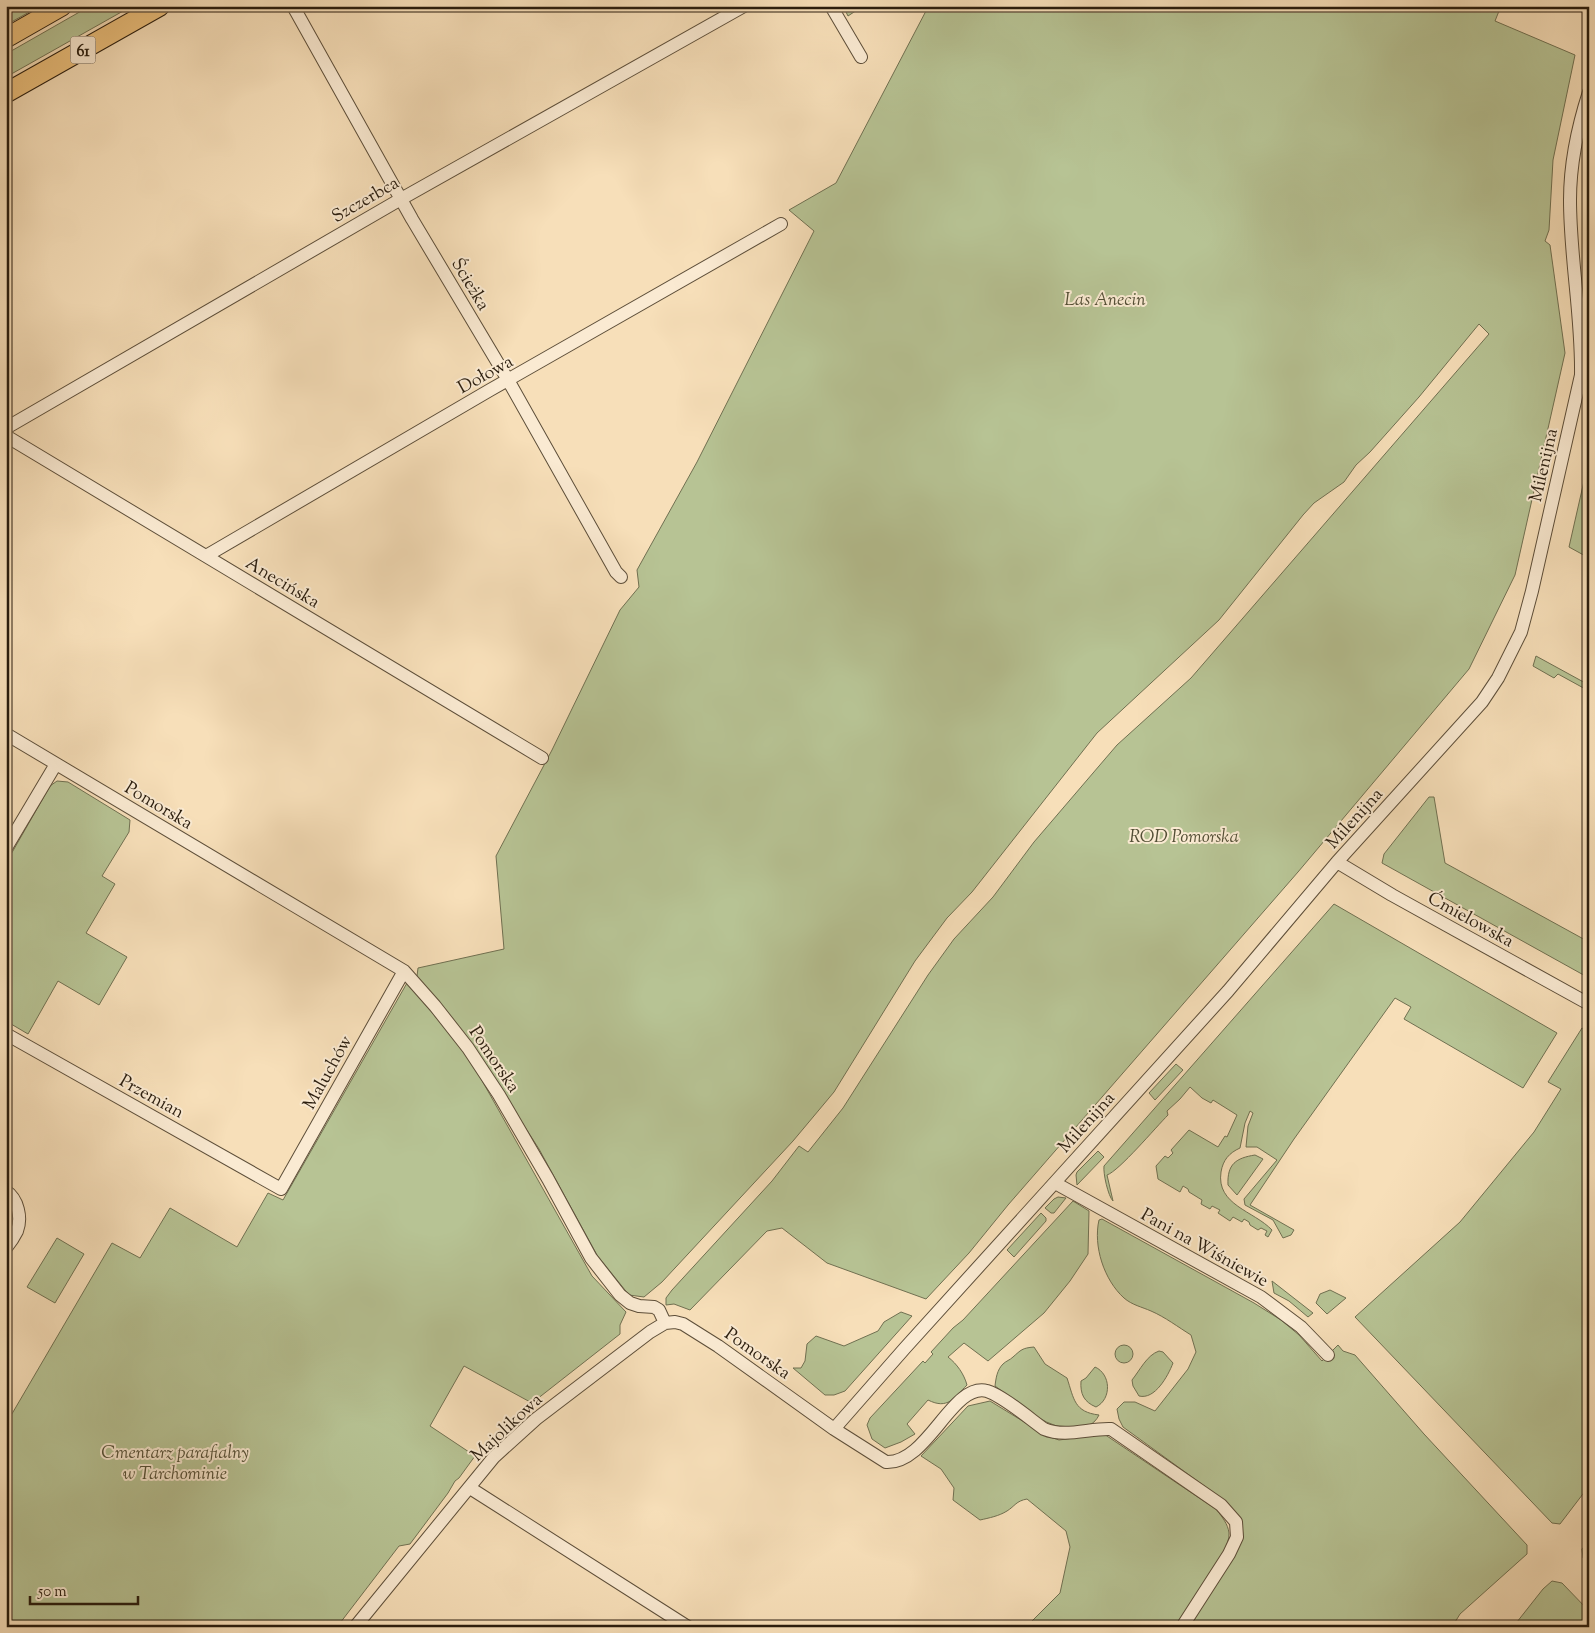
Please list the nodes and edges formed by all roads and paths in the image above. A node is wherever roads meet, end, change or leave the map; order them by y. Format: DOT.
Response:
graph roads {
  1 [pos="62,6"];
  2 [pos="160,6"];
  3 [pos="293,6"];
  4 [pos="744,6"];
  5 [pos="832,6"];
  6 [pos="6,38"];
  7 [pos="861,57"];
  8 [pos="6,93"];
  9 [pos="1588,97"];
  10 [pos="401,199"];
  11 [pos="781,224"];
  12 [pos="508,380"];
  13 [pos="6,428"];
  14 [pos="6,436"];
  15 [pos="206,556"];
  16 [pos="621,578"];
  17 [pos="6,734"];
  18 [pos="542,758"];
  19 [pos="56,764"];
  20 [pos="6,848"];
  21 [pos="1337,862"];
  22 [pos="404,971"];
  23 [pos="1589,1004"];
  24 [pos="6,1034"];
  25 [pos="1055,1183"];
  26 [pos="282,1189"];
  27 [pos="6,1191"];
  28 [pos="6,1248"];
  29 [pos="665,1323"];
  30 [pos="1328,1355"];
  31 [pos="834,1429"];
  32 [pos="470,1488"];
  33 [pos="356,1627"];
  34 [pos="688,1627"];
  35 [pos="1182,1627"];
  1 -- 6 [label="main road"];
  2 -- 8 [label="main road, 61"];
  3 -- 10 [label="street, Ścieżka"];
  4 -- 10 [label="street, Szczerbca"];
  5 -- 7 [label="street"];
  9 -- 21 [label="street, Milenijna"];
  10 -- 12 [label="street, Ścieżka"];
  10 -- 13 [label="street, Szczerbca"];
  11 -- 12 [label="street, Dołowa"];
  12 -- 15 [label="street, Dołowa"];
  12 -- 16 [label="street, Ścieżka"];
  14 -- 15 [label="street, Anecińska"];
  15 -- 18 [label="street, Anecińska"];
  17 -- 19 [label="street, Pomorska"];
  19 -- 20 [label="street"];
  19 -- 22 [label="street, Pomorska"];
  21 -- 23 [label="street, Ćmielowska"];
  21 -- 25 [label="street, Milenijna"];
  22 -- 26 [label="street, Maluchów"];
  22 -- 29 [label="street, Pomorska"];
  24 -- 26 [label="street, Przemian"];
  25 -- 30 [label="street, Pani na Wiśniewie"];
  25 -- 31 [label="street, Milenijna"];
  27 -- 28 [label="street"];
  29 -- 31 [label="street, Pomorska"];
  29 -- 32 [label="street, Majolikowa"];
  31 -- 35 [label="street, Pomorska"];
  32 -- 33 [label="street, Majolikowa"];
  32 -- 34 [label="street"];
}
